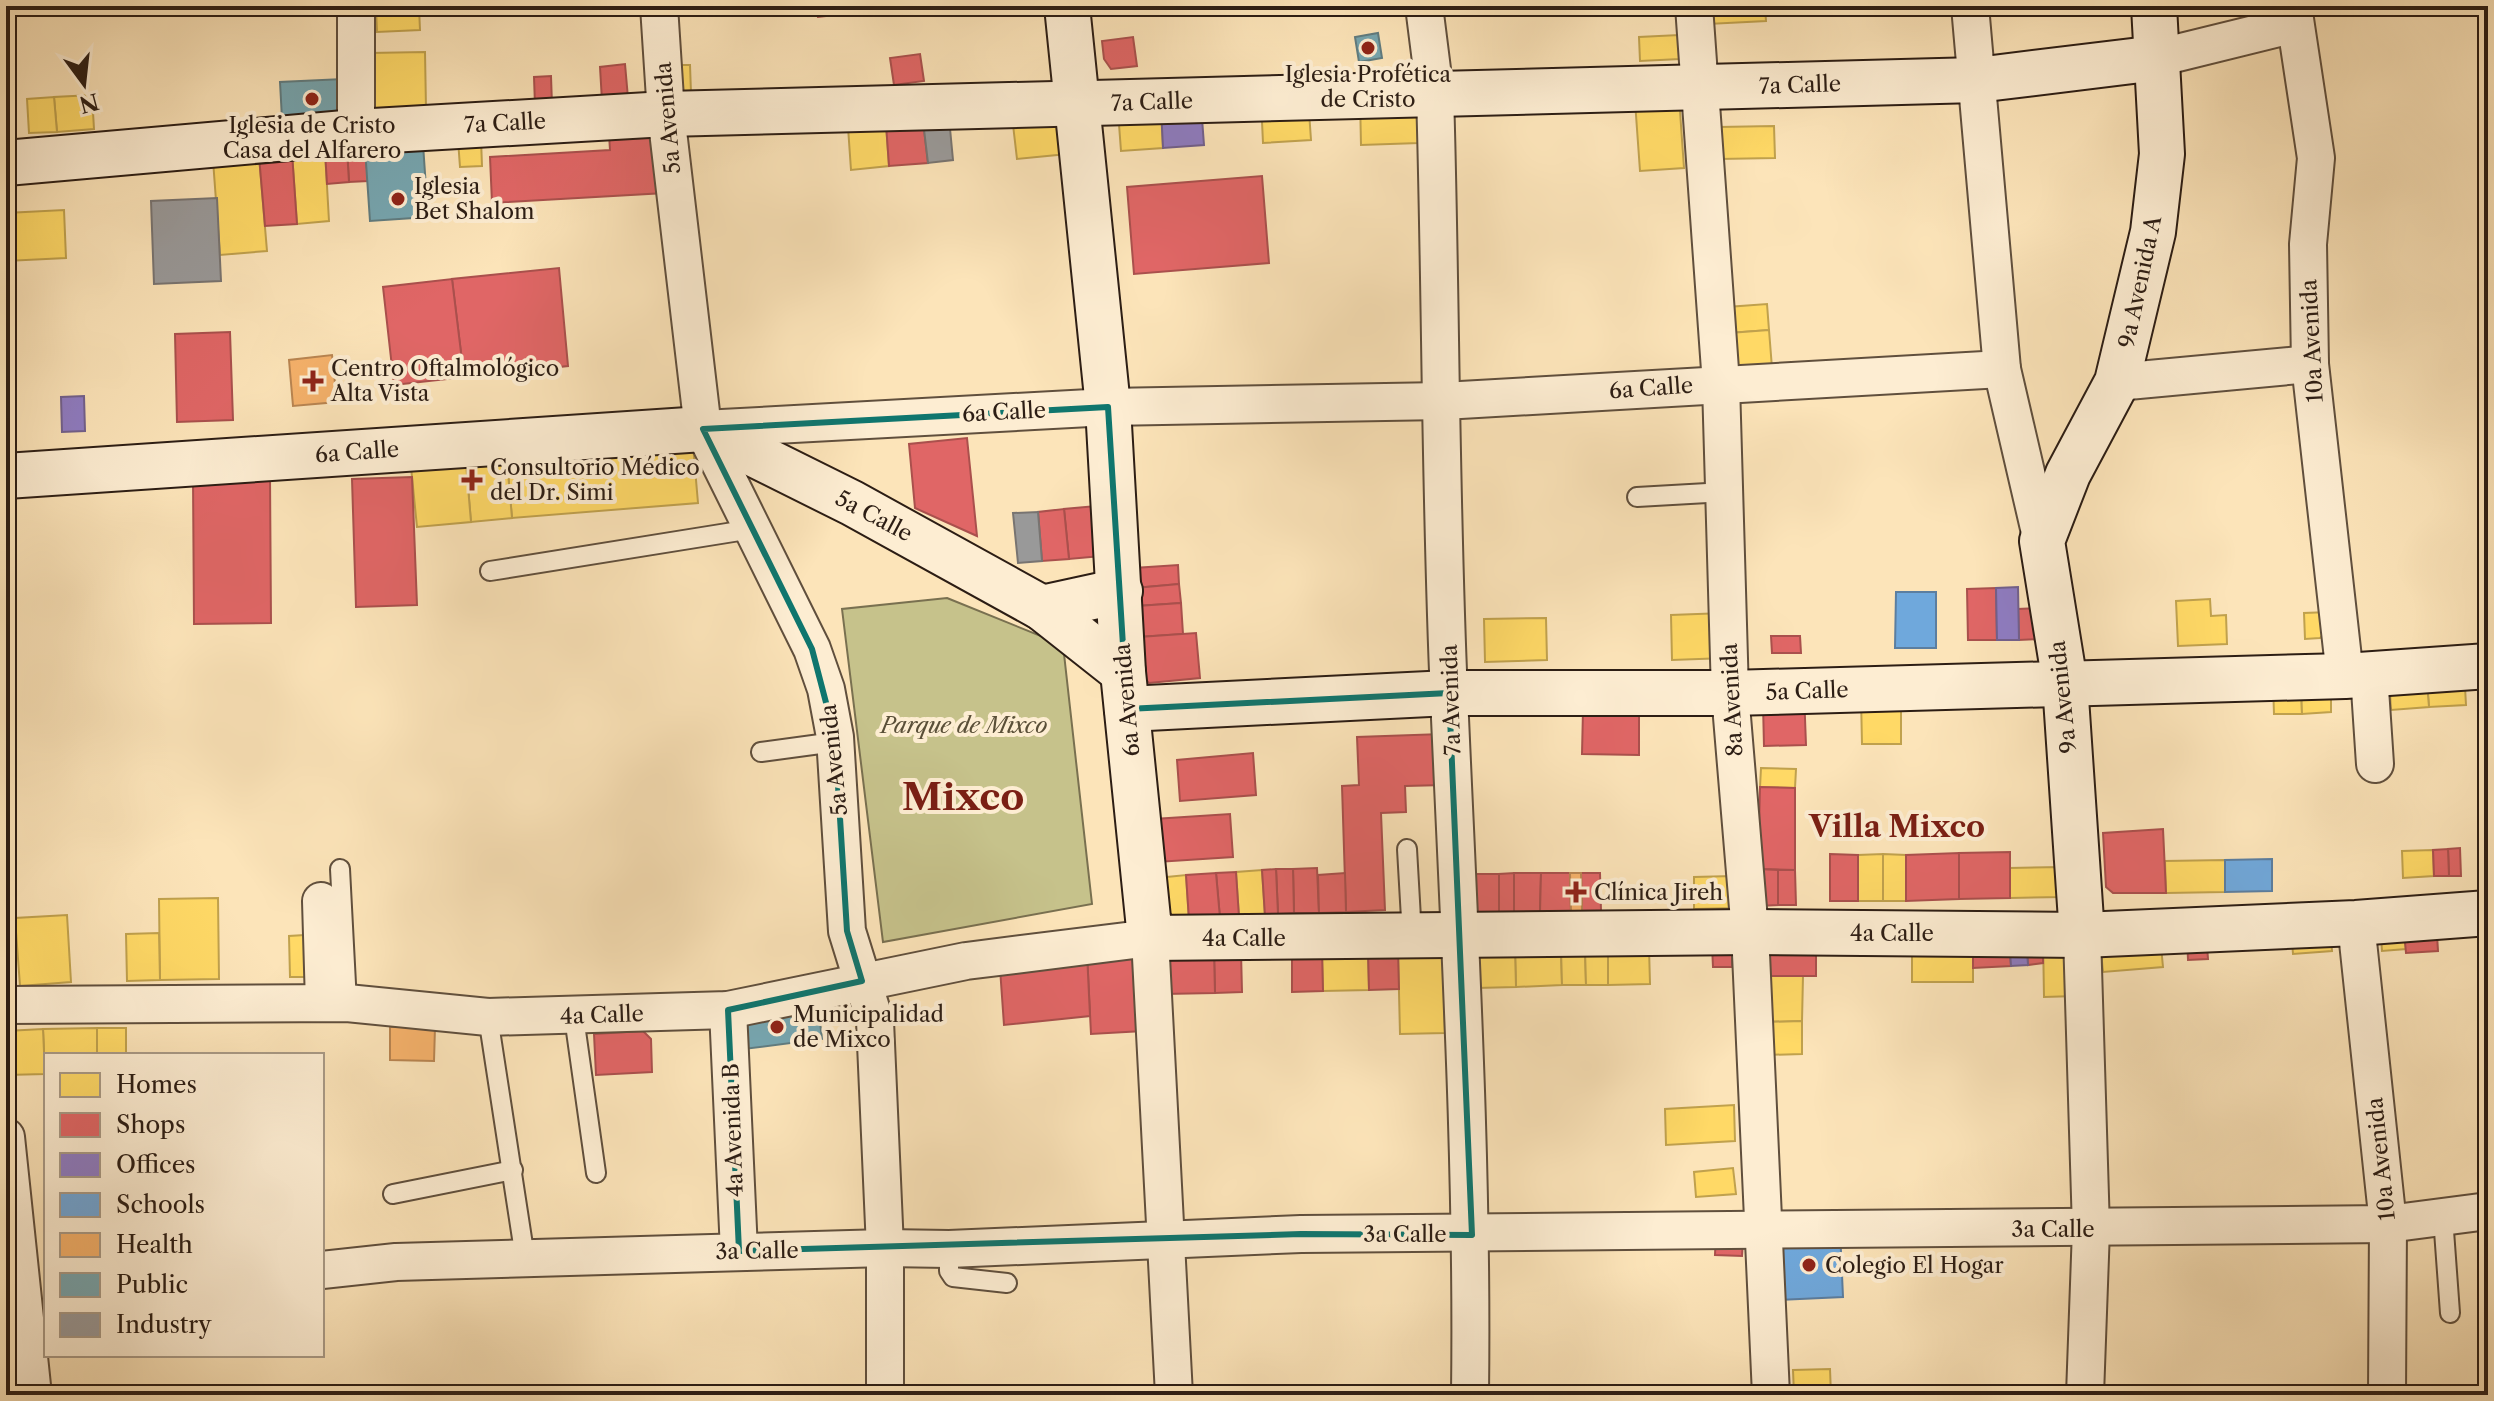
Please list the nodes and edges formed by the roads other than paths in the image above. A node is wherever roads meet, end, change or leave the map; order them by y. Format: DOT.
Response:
graph roads {
  1 [pos="356,6"];
  2 [pos="659,6"];
  3 [pos="1067,6"];
  4 [pos="1424,6"];
  5 [pos="1694,6"];
  6 [pos="1970,6"];
  7 [pos="2154,6"];
  8 [pos="2294,15"];
  9 [pos="2157,58"];
  10 [pos="1977,80"];
  11 [pos="1698,88"];
  12 [pos="1435,93"];
  13 [pos="1077,105"];
  14 [pos="666,114"];
  15 [pos="356,132"];
  16 [pos="6,163"];
  17 [pos="2310,364"];
  18 [pos="2002,369"];
  19 [pos="2117,382"];
  20 [pos="1721,384"];
  21 [pos="1443,401"];
  22 [pos="1108,407"];
  23 [pos="703,429"];
  24 [pos="6,476"];
  25 [pos="1725,492"];
  26 [pos="1637,497"];
  27 [pos="752,529"];
  28 [pos="2042,541"];
  29 [pos="490,571"];
  30 [pos="1120,591"];
  31 [pos="1042,608"];
  32 [pos="2488,666"];
  33 [pos="2357,675"];
  34 [pos="2065,683"];
  35 [pos="1125,690"];
  36 [pos="1449,693"];
  37 [pos="1730,693"];
  38 [pos="835,742"];
  39 [pos="761,752"];
  40 [pos="2375,764"];
  41 [pos="1407,849"];
  42 [pos="340,869"];
  43 [pos="321,901"];
  44 [pos="2488,913"];
  45 [pos="2356,923"];
  46 [pos="1750,932"];
  47 [pos="2082,935"];
  48 [pos="1412,936"];
  49 [pos="1463,936"];
  50 [pos="1150,938"];
  51 [pos="864,982"];
  52 [pos="335,1003"];
  53 [pos="6,1005"];
  54 [pos="728,1010"];
  55 [pos="488,1017"];
  56 [pos="574,1017"];
  57 [pos="6,1137"];
  58 [pos="513,1170"];
  59 [pos="596,1173"];
  60 [pos="393,1194"];
  61 [pos="2488,1211"];
  62 [pos="2443,1217"];
  63 [pos="2388,1224"];
  64 [pos="1763,1228"];
  65 [pos="2091,1229"];
  66 [pos="1472,1235"];
  67 [pos="1168,1237"];
  68 [pos="885,1248"];
  69 [pos="949,1249"];
  70 [pos="739,1251"];
  71 [pos="525,1258"];
  72 [pos="324,1270"];
  73 [pos="1007,1283"];
  74 [pos="2450,1313"];
  75 [pos="26,1317"];
  76 [pos="33,1395"];
  77 [pos="885,1395"];
  78 [pos="1174,1395"];
  79 [pos="1470,1395"];
  80 [pos="1771,1395"];
  81 [pos="2085,1395"];
  82 [pos="2387,1395"];
  1 -- 15 [label="street"];
  2 -- 14 [label="street, 5a Avenida"];
  3 -- 13 [label="street, 6a Avenida"];
  4 -- 12 [label="street, 7a Avenida"];
  5 -- 11 [label="street, 8a Avenida"];
  6 -- 10 [label="street, 9a Avenida"];
  7 -- 9 [label="street, 9a Avenida A"];
  8 -- 9 [label="street, 7a Calle"];
  8 -- 17 [label="street, 10a Avenida"];
  9 -- 10 [label="street, 7a Calle"];
  9 -- 19 [label="street, 9a Avenida A"];
  10 -- 11 [label="street, 7a Calle"];
  10 -- 18 [label="street, 9a Avenida"];
  11 -- 12 [label="street, 7a Calle"];
  11 -- 20 [label="street, 8a Avenida"];
  12 -- 13 [label="street, 7a Calle"];
  12 -- 21 [label="street, 7a Avenida"];
  13 -- 14 [label="street, 7a Calle"];
  13 -- 22 [label="street, 6a Avenida"];
  14 -- 15 [label="street, 7a Calle"];
  14 -- 23 [label="street, 5a Avenida"];
  15 -- 16 [label="street, 7a Calle"];
  17 -- 19 [label="street"];
  17 -- 33 [label="street, 10a Avenida"];
  18 -- 20 [label="street, 6a Calle"];
  18 -- 28 [label="street, 9a Avenida"];
  19 -- 28 [label="street, 9a Avenida A"];
  20 -- 21 [label="street, 6a Calle"];
  20 -- 25 [label="street, 8a Avenida"];
  21 -- 22 [label="street, 6a Calle"];
  21 -- 36 [label="street, 7a Avenida"];
  22 -- 23 [label="street, 6a Calle"];
  22 -- 30 [label="street, 6a Avenida"];
  23 -- 24 [label="street, 6a Calle"];
  23 -- 27 [label="street, 5a Avenida"];
  23 -- 31 [label="street, 5a Calle"];
  25 -- 26 [label="lane"];
  25 -- 37 [label="street, 8a Avenida"];
  27 -- 29 [label="lane"];
  27 -- 38 [label="street, 5a Avenida"];
  28 -- 34 [label="street, 9a Avenida"];
  30 -- 31 [label="street"];
  30 -- 35 [label="street, 6a Avenida"];
  31 -- 35 [label="street, 5a Calle"];
  32 -- 33 [label="street, 5a Calle"];
  33 -- 34 [label="street, 5a Calle"];
  33 -- 40 [label="street, 10a Avenida"];
  34 -- 37 [label="street, 5a Calle"];
  34 -- 47 [label="street, 9a Avenida"];
  35 -- 36 [label="street, 5a Calle"];
  35 -- 50 [label="street, 6a Avenida"];
  36 -- 37 [label="street, 5a Calle"];
  36 -- 49 [label="street, 7a Avenida"];
  37 -- 46 [label="street, 8a Avenida"];
  38 -- 39 [label="lane"];
  38 -- 51 [label="street, 5a Avenida"];
  41 -- 48 [label="lane"];
  42 -- 52 [label="lane"];
  43 -- 52 [label="street"];
  44 -- 45 [label="street, 4a Calle"];
  45 -- 47 [label="street, 4a Calle"];
  45 -- 63 [label="street, 10a Avenida"];
  46 -- 47 [label="street, 4a Calle"];
  46 -- 49 [label="street, 4a Calle"];
  46 -- 64 [label="street, 8a Avenida"];
  47 -- 65 [label="street, 9a Avenida"];
  48 -- 49 [label="street, 4a Calle"];
  48 -- 50 [label="street, 4a Calle"];
  49 -- 66 [label="street, 7a Avenida"];
  50 -- 51 [label="street, 4a Calle"];
  50 -- 67 [label="street, 6a Avenida"];
  51 -- 54 [label="street, 4a Calle"];
  51 -- 68 [label="street, 5a Avenida"];
  52 -- 53 [label="street, 4a Calle"];
  52 -- 55 [label="street, 4a Calle"];
  54 -- 56 [label="street, 4a Calle"];
  54 -- 70 [label="street, 4a Avenida B"];
  55 -- 56 [label="street, 4a Calle"];
  55 -- 58 [label="lane"];
  56 -- 59 [label="lane"];
  57 -- 75 [label="street"];
  58 -- 60 [label="lane"];
  58 -- 71 [label="lane"];
  61 -- 62 [label="street, 3a Calle"];
  62 -- 63 [label="street, 3a Calle"];
  62 -- 74 [label="lane"];
  63 -- 65 [label="street, 3a Calle"];
  63 -- 82 [label="street, 10a Avenida"];
  64 -- 65 [label="street, 3a Calle"];
  64 -- 66 [label="street, 3a Calle"];
  64 -- 80 [label="street, 8a Avenida"];
  65 -- 81 [label="street, 9a Avenida"];
  66 -- 67 [label="street, 3a Calle"];
  66 -- 79 [label="street, 7a Avenida"];
  67 -- 69 [label="street, 3a Calle"];
  67 -- 78 [label="street, 6a Avenida"];
  68 -- 69 [label="street, 3a Calle"];
  68 -- 70 [label="street, 3a Calle"];
  68 -- 77 [label="street, 5a Avenida"];
  69 -- 73 [label="lane"];
  70 -- 71 [label="street, 3a Calle"];
  71 -- 72 [label="street, 3a Calle"];
  75 -- 76 [label="street"];
}
